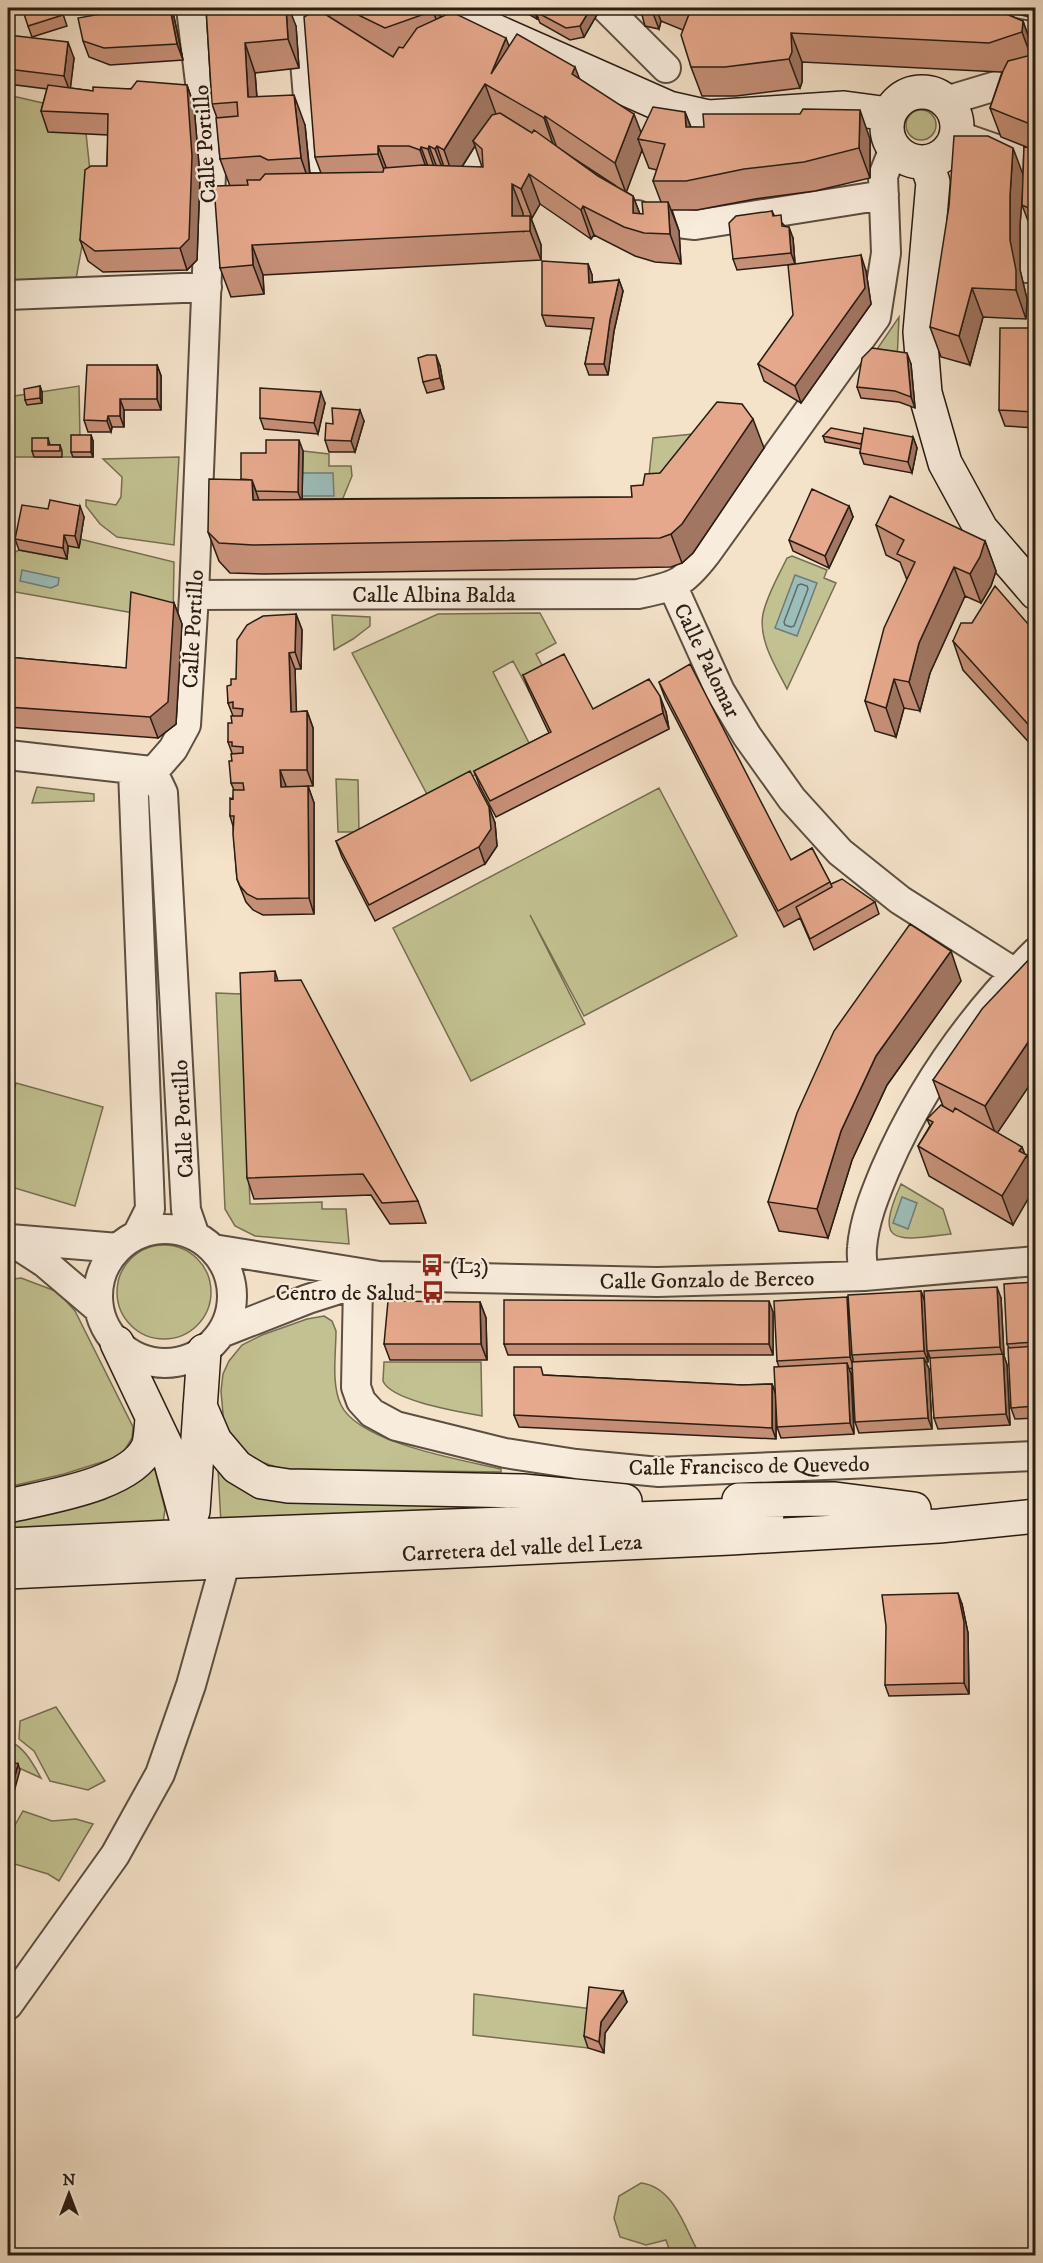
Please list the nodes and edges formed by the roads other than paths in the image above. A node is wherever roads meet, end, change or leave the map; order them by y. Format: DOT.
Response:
graph roads {
  1 [pos="191,8"];
  2 [pos="443,8"];
  3 [pos="606,8"];
  4 [pos="296,10"];
  5 [pos="472,24"];
  6 [pos="969,25"];
  7 [pos="1035,37"];
  8 [pos="362,50"];
  9 [pos="666,68"];
  10 [pos="1035,74"];
  11 [pos="946,101"];
  12 [pos="890,114"];
  13 [pos="956,135"];
  14 [pos="532,147"];
  15 [pos="894,148"];
  16 [pos="926,162"];
  17 [pos="1032,162"];
  18 [pos="422,189"];
  19 [pos="316,195"];
  20 [pos="884,195"];
  21 [pos="615,200"];
  22 [pos="1026,268"];
  23 [pos="207,287"];
  24 [pos="8,295"];
  25 [pos="673,587"];
  26 [pos="1035,593"];
  27 [pos="194,595"];
  28 [pos="8,755"];
  29 [pos="143,771"];
  30 [pos="1035,952"];
  31 [pos="1014,973"];
  32 [pos="8,1239"];
  33 [pos="128,1242"];
  34 [pos="204,1243"];
  35 [pos="1035,1261"];
  36 [pos="864,1276"];
  37 [pos="368,1280"];
  38 [pos="308,1299"];
  39 [pos="99,1309"];
  40 [pos="355,1336"];
  41 [pos="212,1342"];
  42 [pos="117,1343"];
  43 [pos="200,1406"];
  44 [pos="152,1419"];
  45 [pos="1035,1456"];
  46 [pos="8,1506"];
  47 [pos="914,1509"];
  48 [pos="1035,1509"];
  49 [pos="1035,1516"];
  50 [pos="191,1536"];
  51 [pos="8,1545"];
  52 [pos="495,1548"];
  53 [pos="8,1558"];
  54 [pos="226,1560"];
  55 [pos="8,1572"];
  56 [pos="8,2005"];
  1 -- 23 [label="street, Calle Portillo"];
  2 -- 5 [label="main road"];
  3 -- 9 [label="street"];
  4 -- 8 [label="street"];
  4 -- 19 [label="street"];
  5 -- 12 [label="main road"];
  6 -- 7 [label="street"];
  10 -- 11 [label="street"];
  11 -- 12 [label="main road"];
  11 -- 13 [label="main road"];
  12 -- 15 [label="main road"];
  13 -- 16 [label="main road"];
  13 -- 17 [label="street"];
  14 -- 18 [label="street"];
  15 -- 16 [label="main road"];
  15 -- 20 [label="street, Calle Palomar"];
  16 -- 26 [label="main road"];
  17 -- 22 [label="street"];
  20 -- 21 [label="street"];
  20 -- 25 [label="street, Calle Palomar"];
  23 -- 24 [label="street"];
  23 -- 27 [label="street, Calle Portillo"];
  25 -- 27 [label="street, Calle Albina Balda"];
  25 -- 31 [label="street, Calle Palomar"];
  27 -- 29 [label="street, Calle Portillo"];
  28 -- 29 [label="street"];
  29 -- 33 [label="street, Calle Portillo"];
  29 -- 34 [label="street, Calle Portillo"];
  30 -- 31 [label="street"];
  31 -- 36 [label="street"];
  32 -- 33 [label="street"];
  32 -- 39 [label="street"];
  33 -- 34 [label="street"];
  33 -- 39 [label="street"];
  34 -- 37 [label="street, Calle Gonzalo de Berceo"];
  34 -- 41 [label="street"];
  35 -- 36 [label="street, Calle Gonzalo de Berceo"];
  36 -- 37 [label="street, Calle Gonzalo de Berceo"];
  37 -- 38 [label="street, Calle Gonzalo de Berceo"];
  37 -- 40 [label="street, Calle Francisco de Quevedo"];
  38 -- 40 [label="street, Calle Francisco de Quevedo"];
  38 -- 41 [label="street, Calle Gonzalo de Berceo"];
  39 -- 42 [label="street"];
  40 -- 45 [label="street, Calle Francisco de Quevedo"];
  41 -- 42 [label="street"];
  41 -- 43 [label="main road"];
  42 -- 44 [label="main road"];
  43 -- 47 [label="main road"];
  43 -- 50 [label="main road"];
  44 -- 46 [label="main road"];
  44 -- 50 [label="main road"];
  47 -- 48 [label="main road, Carretera del valle del Leza"];
  47 -- 50 [label="main road, Carretera del valle del Leza"];
  49 -- 52 [label="main road, Carretera del valle del Leza"];
  50 -- 51 [label="main road, Carretera del valle del Leza"];
  50 -- 52 [label="main road"];
  50 -- 53 [label="main road"];
  52 -- 54 [label="main road, Carretera del valle del Leza"];
  54 -- 55 [label="main road, Carretera del valle del Leza"];
  54 -- 56 [label="street"];
}
